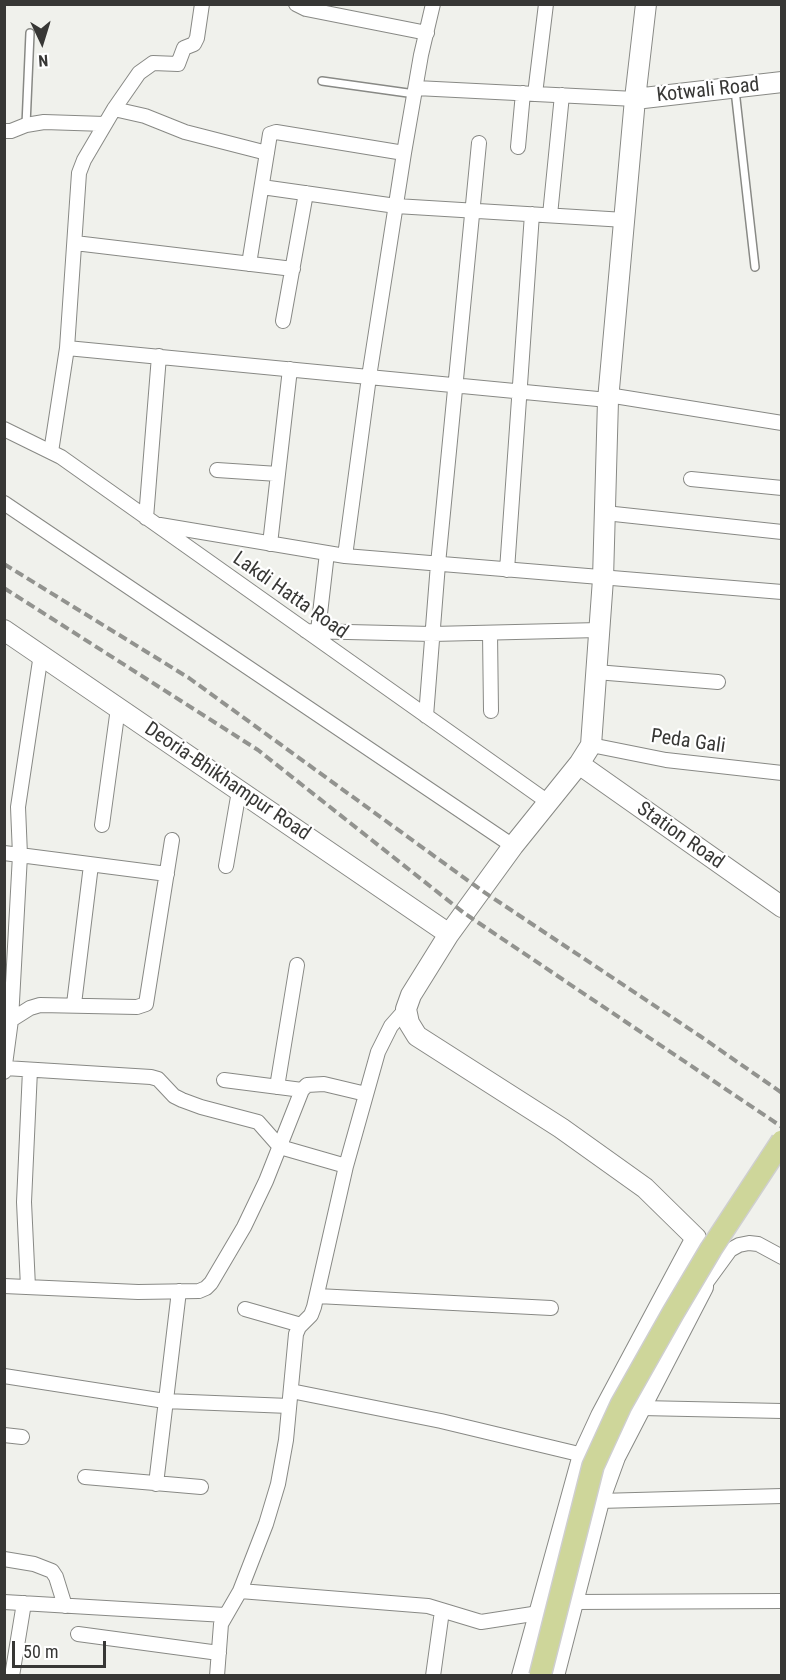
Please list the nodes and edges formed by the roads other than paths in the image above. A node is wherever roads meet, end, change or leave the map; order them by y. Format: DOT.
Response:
graph roads {
  1 [pos="202,4"];
  2 [pos="296,4"];
  3 [pos="433,4"];
  4 [pos="546,4"];
  5 [pos="646,4"];
  6 [pos="30,33"];
  7 [pos="427,33"];
  8 [pos="322,81"];
  9 [pos="782,82"];
  10 [pos="735,88"];
  11 [pos="415,91"];
  12 [pos="529,94"];
  13 [pos="562,95"];
  14 [pos="635,99"];
  15 [pos="114,109"];
  16 [pos="105,124"];
  17 [pos="26,125"];
  18 [pos="4,130"];
  19 [pos="479,143"];
  20 [pos="518,147"];
  21 [pos="267,153"];
  22 [pos="404,153"];
  23 [pos="262,187"];
  24 [pos="306,193"];
  25 [pos="396,206"];
  26 [pos="472,210"];
  27 [pos="532,214"];
  28 [pos="550,215"];
  29 [pos="625,220"];
  30 [pos="75,243"];
  31 [pos="249,264"];
  32 [pos="755,267"];
  33 [pos="292,269"];
  34 [pos="283,321"];
  35 [pos="67,348"];
  36 [pos="159,356"];
  37 [pos="290,369"];
  38 [pos="369,377"];
  39 [pos="456,386"];
  40 [pos="519,392"];
  41 [pos="608,397"];
  42 [pos="782,423"];
  43 [pos="4,429"];
  44 [pos="51,452"];
  45 [pos="217,470"];
  46 [pos="278,474"];
  47 [pos="692,478"];
  48 [pos="782,488"];
  49 [pos="4,503"];
  50 [pos="604,513"];
  51 [pos="150,521"];
  52 [pos="782,531"];
  53 [pos="270,544"];
  54 [pos="327,553"];
  55 [pos="345,556"];
  56 [pos="438,564"];
  57 [pos="507,570"];
  58 [pos="603,579"];
  59 [pos="782,592"];
  60 [pos="4,630"];
  61 [pos="599,630"];
  62 [pos="312,631"];
  63 [pos="490,633"];
  64 [pos="432,634"];
  65 [pos="40,654"];
  66 [pos="596,672"];
  67 [pos="718,682"];
  68 [pos="118,708"];
  69 [pos="491,711"];
  70 [pos="426,716"];
  71 [pos="591,745"];
  72 [pos="579,764"];
  73 [pos="782,773"];
  74 [pos="239,790"];
  75 [pos="548,802"];
  76 [pos="102,825"];
  77 [pos="172,840"];
  78 [pos="513,846"];
  79 [pos="4,853"];
  80 [pos="20,855"];
  81 [pos="91,865"];
  82 [pos="226,866"];
  83 [pos="167,874"];
  84 [pos="782,907"];
  85 [pos="449,934"];
  86 [pos="297,965"];
  87 [pos="74,1004"];
  88 [pos="406,1009"];
  89 [pos="10,1020"];
  90 [pos="6,1048"];
  91 [pos="5,1070"];
  92 [pos="30,1070"];
  93 [pos="225,1080"];
  94 [pos="277,1087"];
  95 [pos="302,1090"];
  96 [pos="366,1094"];
  97 [pos="782,1142"];
  98 [pos="280,1147"];
  99 [pos="346,1167"];
  100 [pos="696,1238"];
  101 [pos="782,1257"];
  102 [pos="5,1286"];
  103 [pos="28,1287"];
  104 [pos="703,1287"];
  105 [pos="179,1291"];
  106 [pos="4,1293"];
  107 [pos="317,1296"];
  108 [pos="551,1308"];
  109 [pos="245,1309"];
  110 [pos="301,1325"];
  111 [pos="4,1376"];
  112 [pos="291,1391"];
  113 [pos="165,1401"];
  114 [pos="290,1406"];
  115 [pos="641,1408"];
  116 [pos="782,1411"];
  117 [pos="4,1436"];
  118 [pos="22,1437"];
  119 [pos="583,1455"];
  120 [pos="85,1477"];
  121 [pos="156,1485"];
  122 [pos="201,1487"];
  123 [pos="782,1496"];
  124 [pos="599,1501"];
  125 [pos="4,1559"];
  126 [pos="240,1591"];
  127 [pos="782,1601"];
  128 [pos="4,1602"];
  129 [pos="574,1602"];
  130 [pos="24,1603"];
  131 [pos="65,1606"];
  132 [pos="442,1611"];
  133 [pos="539,1613"];
  134 [pos="225,1615"];
  135 [pos="78,1635"];
  136 [pos="219,1653"];
  137 [pos="12,1676"];
  138 [pos="218,1676"];
  139 [pos="433,1676"];
  140 [pos="522,1676"];
  141 [pos="540,1676"];
  142 [pos="554,1676"];
  1 -- 15 [label="street"];
  2 -- 7 [label="street"];
  3 -- 7 [label="street"];
  4 -- 12 [label="street"];
  5 -- 14 [label="main road"];
  6 -- 17 [label="lane"];
  7 -- 11 [label="street"];
  8 -- 11 [label="lane"];
  9 -- 10 [label="main road, Kotwali Road"];
  10 -- 14 [label="main road, Kotwali Road"];
  10 -- 32 [label="lane"];
  11 -- 12 [label="street"];
  11 -- 22 [label="street"];
  12 -- 13 [label="street"];
  12 -- 20 [label="street"];
  13 -- 14 [label="street"];
  13 -- 28 [label="street"];
  14 -- 29 [label="main road"];
  15 -- 16 [label="street"];
  15 -- 21 [label="street"];
  16 -- 17 [label="street"];
  16 -- 30 [label="street"];
  17 -- 18 [label="street"];
  19 -- 26 [label="street"];
  21 -- 22 [label="street"];
  21 -- 23 [label="street"];
  22 -- 25 [label="street"];
  23 -- 24 [label="street"];
  23 -- 31 [label="street"];
  24 -- 25 [label="street"];
  24 -- 33 [label="street"];
  25 -- 26 [label="street"];
  25 -- 38 [label="street"];
  26 -- 27 [label="street"];
  26 -- 39 [label="street"];
  27 -- 28 [label="street"];
  27 -- 40 [label="street"];
  28 -- 29 [label="street"];
  29 -- 41 [label="main road"];
  30 -- 31 [label="street"];
  30 -- 35 [label="street"];
  31 -- 33 [label="street"];
  33 -- 34 [label="street"];
  35 -- 36 [label="street"];
  35 -- 44 [label="street"];
  36 -- 37 [label="street"];
  36 -- 51 [label="street"];
  37 -- 38 [label="street"];
  37 -- 46 [label="street"];
  38 -- 39 [label="street"];
  38 -- 55 [label="street"];
  39 -- 40 [label="street"];
  39 -- 56 [label="street"];
  40 -- 41 [label="street"];
  40 -- 57 [label="street"];
  41 -- 42 [label="street"];
  41 -- 50 [label="main road"];
  43 -- 44 [label="street, Lakdi Hatta Road"];
  44 -- 51 [label="street, Lakdi Hatta Road"];
  45 -- 46 [label="street"];
  46 -- 53 [label="street"];
  47 -- 48 [label="street"];
  49 -- 78 [label="street"];
  50 -- 52 [label="street"];
  50 -- 58 [label="main road"];
  51 -- 53 [label="street"];
  51 -- 62 [label="street, Lakdi Hatta Road"];
  53 -- 54 [label="street"];
  54 -- 55 [label="street"];
  54 -- 62 [label="street"];
  55 -- 56 [label="street"];
  56 -- 57 [label="street"];
  56 -- 64 [label="street"];
  57 -- 58 [label="street"];
  58 -- 59 [label="street"];
  58 -- 61 [label="main road"];
  60 -- 65 [label="main road, Deoria-Bhikhampur Road"];
  61 -- 63 [label="street"];
  61 -- 66 [label="main road"];
  62 -- 64 [label="street"];
  62 -- 70 [label="street, Lakdi Hatta Road"];
  63 -- 64 [label="street"];
  63 -- 69 [label="street"];
  64 -- 70 [label="street"];
  65 -- 68 [label="main road, Deoria-Bhikhampur Road"];
  65 -- 80 [label="street"];
  66 -- 67 [label="street"];
  66 -- 71 [label="main road"];
  68 -- 74 [label="main road, Deoria-Bhikhampur Road"];
  68 -- 76 [label="street"];
  70 -- 75 [label="street, Lakdi Hatta Road"];
  71 -- 72 [label="main road"];
  71 -- 73 [label="street, Peda Gali"];
  72 -- 75 [label="main road"];
  72 -- 84 [label="main road, Station Road"];
  74 -- 82 [label="street"];
  74 -- 85 [label="main road, Deoria-Bhikhampur Road"];
  75 -- 78 [label="main road"];
  77 -- 83 [label="street"];
  78 -- 85 [label="main road"];
  79 -- 80 [label="street"];
  80 -- 81 [label="street"];
  80 -- 89 [label="street"];
  81 -- 83 [label="street"];
  81 -- 87 [label="street"];
  83 -- 87 [label="street"];
  85 -- 88 [label="main road"];
  86 -- 94 [label="street"];
  87 -- 89 [label="street"];
  88 -- 96 [label="street"];
  88 -- 100 [label="main road"];
  89 -- 90 [label="street"];
  90 -- 91 [label="street"];
  91 -- 92 [label="street"];
  92 -- 98 [label="street"];
  92 -- 103 [label="street"];
  93 -- 94 [label="street"];
  94 -- 95 [label="street"];
  95 -- 96 [label="street"];
  95 -- 98 [label="street"];
  96 -- 99 [label="street"];
  97 -- 141 [label="main road, bridge"];
  98 -- 99 [label="street"];
  98 -- 105 [label="street"];
  99 -- 107 [label="street"];
  100 -- 104 [label="main road"];
  100 -- 119 [label="main road"];
  101 -- 104 [label="street"];
  102 -- 103 [label="street"];
  102 -- 106 [label="street"];
  103 -- 105 [label="street"];
  104 -- 115 [label="main road"];
  105 -- 113 [label="street"];
  107 -- 108 [label="street"];
  107 -- 110 [label="street"];
  109 -- 110 [label="street"];
  110 -- 112 [label="street"];
  111 -- 113 [label="street"];
  112 -- 114 [label="street"];
  112 -- 119 [label="street"];
  113 -- 114 [label="street"];
  113 -- 121 [label="street"];
  114 -- 126 [label="street"];
  115 -- 116 [label="street"];
  115 -- 124 [label="main road"];
  117 -- 118 [label="street"];
  119 -- 133 [label="main road"];
  120 -- 121 [label="street"];
  121 -- 122 [label="street"];
  123 -- 124 [label="street"];
  124 -- 129 [label="main road"];
  125 -- 131 [label="street"];
  126 -- 132 [label="street"];
  126 -- 134 [label="street"];
  127 -- 129 [label="street"];
  128 -- 130 [label="street"];
  129 -- 142 [label="main road"];
  130 -- 131 [label="street"];
  130 -- 137 [label="street"];
  131 -- 134 [label="street"];
  132 -- 133 [label="street"];
  132 -- 139 [label="street"];
  133 -- 140 [label="main road"];
  134 -- 136 [label="street"];
  135 -- 136 [label="street"];
  136 -- 138 [label="street"];
}
